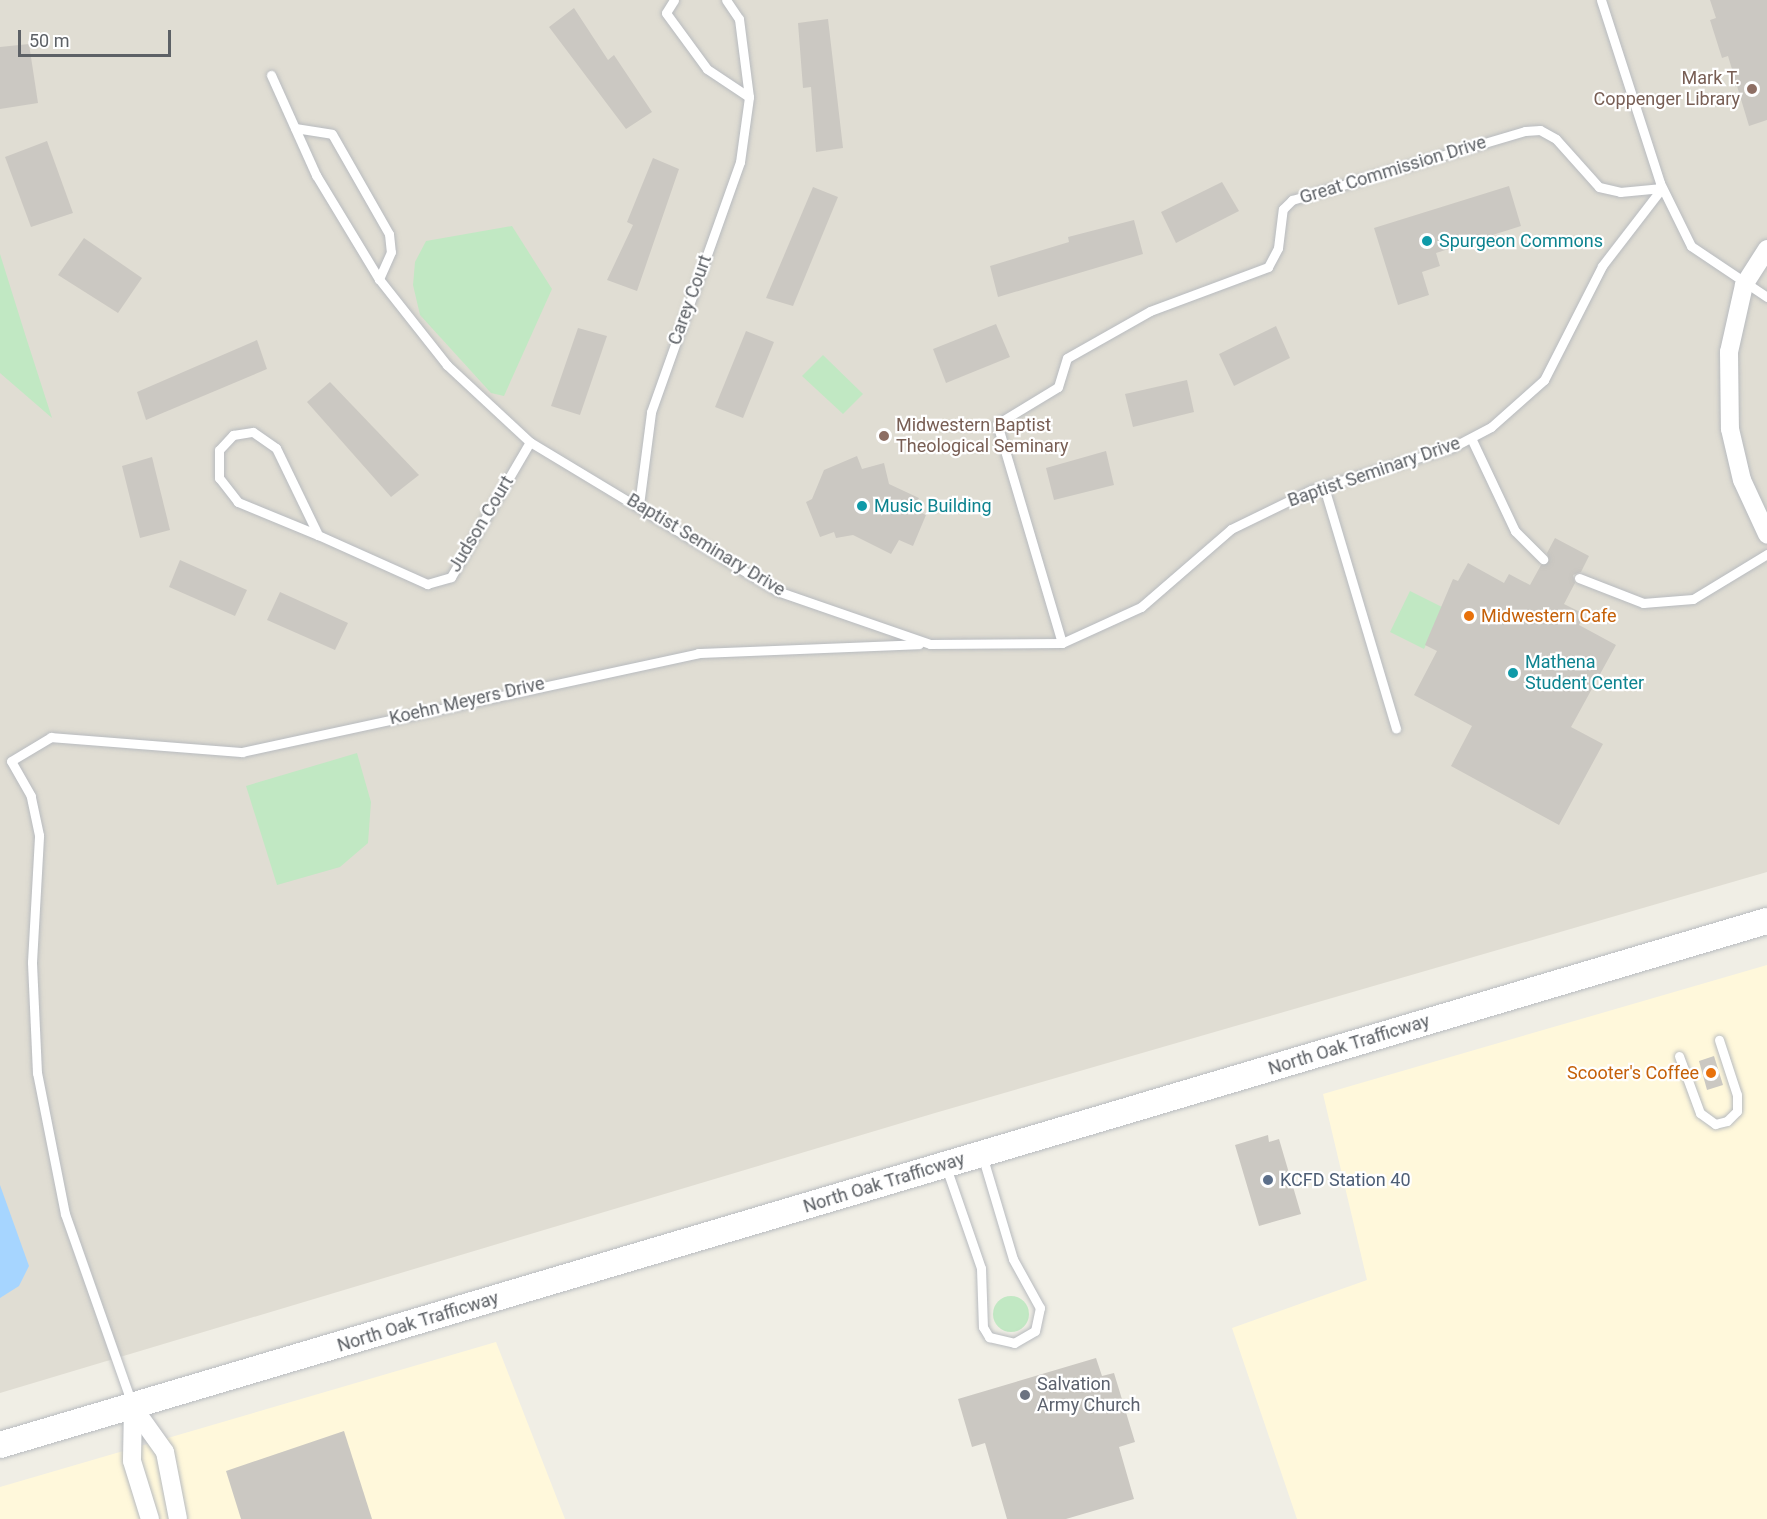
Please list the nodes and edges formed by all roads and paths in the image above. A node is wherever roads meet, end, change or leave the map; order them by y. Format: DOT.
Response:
graph roads {
  1 [pos="674,0"];
  2 [pos="726,0"];
  3 [pos="1601,0"];
  4 [pos="271,75"];
  5 [pos="748,97"];
  6 [pos="295,128"];
  7 [pos="1662,188"];
  8 [pos="1767,249"];
  9 [pos="379,279"];
  10 [pos="1744,285"];
  11 [pos="1767,297"];
  12 [pos="1471,438"];
  13 [pos="530,442"];
  14 [pos="1323,487"];
  15 [pos="639,505"];
  16 [pos="1767,534"];
  17 [pos="318,535"];
  18 [pos="1767,554"];
  19 [pos="1543,559"];
  20 [pos="1579,578"];
  21 [pos="1062,643"];
  22 [pos="930,644"];
  23 [pos="1396,729"];
  24 [pos="1767,921"];
  25 [pos="1719,1040"];
  26 [pos="1679,1056"];
  27 [pos="982,1154"];
  28 [pos="946,1165"];
  29 [pos="133,1407"];
  30 [pos="0,1445"];
  31 [pos="150,1519"];
  32 [pos="178,1519"];
  1 -- 5 [label="lane"];
  2 -- 5 [label="lane, Carey Court"];
  3 -- 7 [label="lane"];
  4 -- 6 [label="lane, Baptist Seminary Drive"];
  5 -- 15 [label="lane, Carey Court"];
  6 -- 9 [label="lane, Baptist Seminary Drive"];
  6 -- 9 [label="lane"];
  7 -- 10 [label="lane"];
  7 -- 12 [label="lane, Baptist Seminary Drive"];
  7 -- 21 [label="lane, Great Commission Drive"];
  8 -- 10 [label="street"];
  9 -- 13 [label="lane, Baptist Seminary Drive"];
  10 -- 11 [label="lane"];
  10 -- 16 [label="street"];
  12 -- 14 [label="lane, Baptist Seminary Drive"];
  12 -- 19 [label="lane"];
  13 -- 15 [label="lane, Baptist Seminary Drive"];
  13 -- 17 [label="lane, Judson Court"];
  14 -- 21 [label="lane, Baptist Seminary Drive"];
  14 -- 23 [label="lane"];
  15 -- 22 [label="lane, Baptist Seminary Drive"];
  17 -- 17 [label="lane, Judson Court"];
  18 -- 20 [label="lane"];
  21 -- 22 [label="lane, Baptist Seminary Drive"];
  22 -- 29 [label="lane, Koehn Meyers Drive"];
  24 -- 27 [label="main road, North Oak Trafficway"];
  25 -- 26 [label="lane"];
  27 -- 28 [label="main road, North Oak Trafficway"];
  27 -- 28 [label="lane"];
  28 -- 29 [label="main road, North Oak Trafficway"];
  29 -- 30 [label="main road, North Oak Trafficway"];
  29 -- 31 [label="street"];
  29 -- 32 [label="street"];
}
